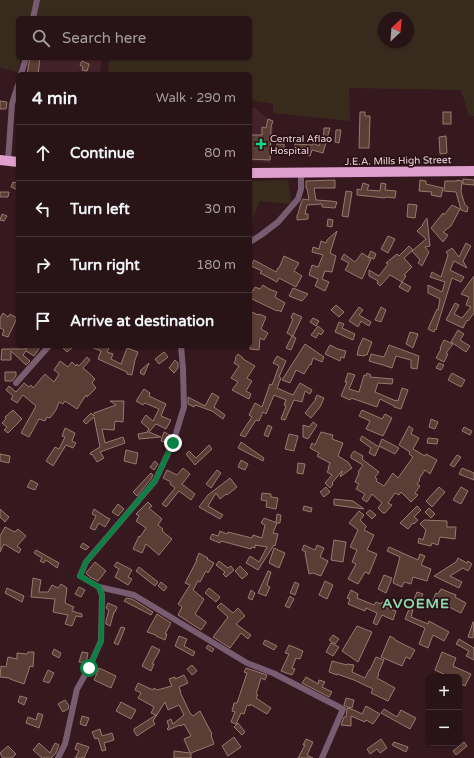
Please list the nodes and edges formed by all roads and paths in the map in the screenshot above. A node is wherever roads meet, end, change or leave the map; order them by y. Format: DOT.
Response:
graph roads {
  1 [pos="37,0"];
  2 [pos="33,16"];
  3 [pos="25,60"];
  4 [pos="22,72"];
  5 [pos="16,91"];
  6 [pos="9,161"];
  7 [pos="474,171"];
  8 [pos="252,173"];
  9 [pos="300,173"];
  10 [pos="252,241"];
  11 [pos="47,348"];
  12 [pos="181,348"];
  13 [pos="16,383"];
  14 [pos="99,587"];
  15 [pos="58,758"];
  16 [pos="322,758"];
  1 -- 2 [label="street"];
  3 -- 4 [label="street"];
  5 -- 6 [label="street"];
  7 -- 9 [label="highway, J.E.A. Mills High Street"];
  8 -- 9 [label="highway, J.E.A. Mills High Street"];
  9 -- 10 [label="street"];
  11 -- 13 [label="street"];
  12 -- 14 [label="street"];
  14 -- 15 [label="street"];
  14 -- 16 [label="street"];
}
